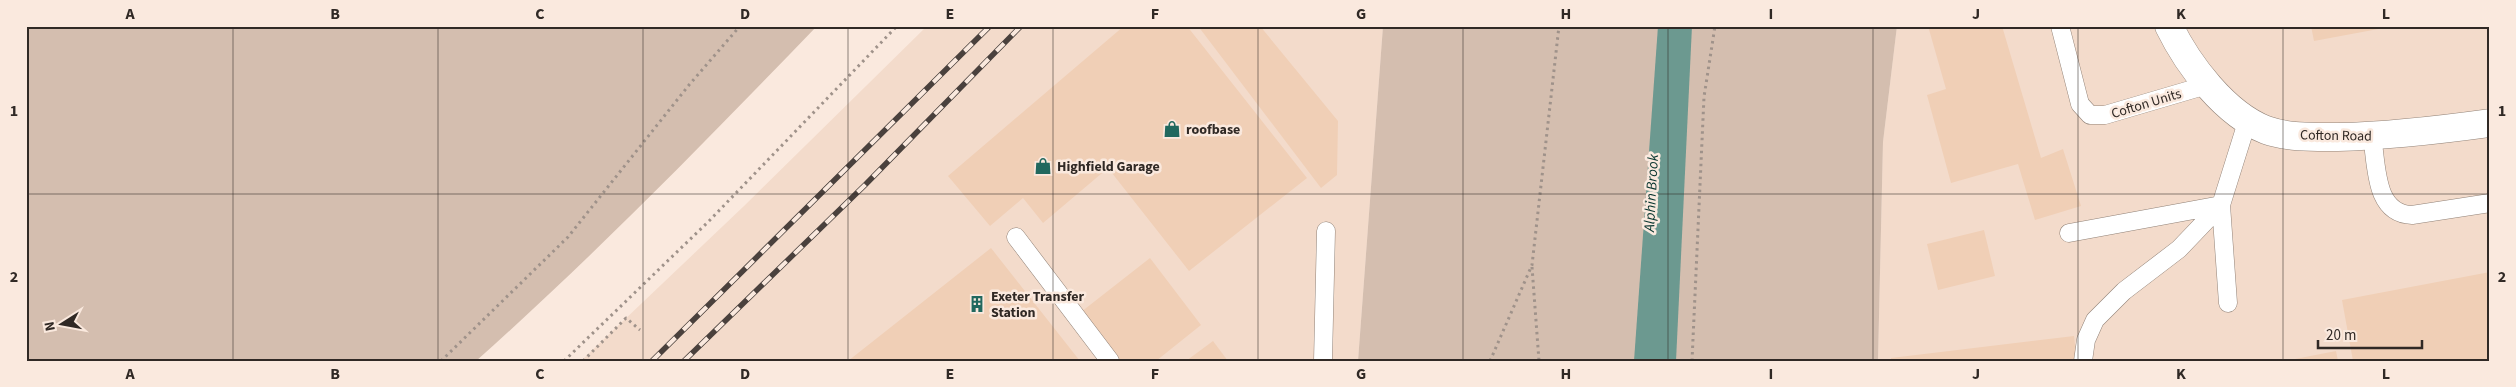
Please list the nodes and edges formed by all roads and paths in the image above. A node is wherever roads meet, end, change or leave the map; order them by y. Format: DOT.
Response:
graph roads {
  1 [pos="740,26"];
  2 [pos="897,26"];
  3 [pos="1559,26"];
  4 [pos="1715,26"];
  5 [pos="2060,26"];
  6 [pos="2169,26"];
  7 [pos="2207,85"];
  8 [pos="2248,119"];
  9 [pos="2490,123"];
  10 [pos="2372,136"];
  11 [pos="2490,203"];
  12 [pos="2221,206"];
  13 [pos="1326,231"];
  14 [pos="2069,233"];
  15 [pos="1016,237"];
  16 [pos="1532,265"];
  17 [pos="2228,303"];
  18 [pos="640,330"];
  19 [pos="441,361"];
  20 [pos="564,361"];
  21 [pos="583,361"];
  22 [pos="1110,361"];
  23 [pos="1323,361"];
  24 [pos="1490,361"];
  25 [pos="1539,361"];
  26 [pos="1692,361"];
  27 [pos="2083,361"];
  1 -- 19 [label="path"];
  2 -- 20 [label="path"];
  3 -- 16 [label="path"];
  4 -- 26 [label="path"];
  5 -- 7 [label="lane, Cofton Units"];
  6 -- 7 [label="street, Cofton Road"];
  7 -- 8 [label="street, Cofton Road"];
  8 -- 10 [label="street, Cofton Road"];
  8 -- 12 [label="lane"];
  9 -- 10 [label="street, Cofton Road"];
  10 -- 11 [label="lane"];
  12 -- 14 [label="lane"];
  12 -- 17 [label="lane"];
  12 -- 27 [label="lane"];
  13 -- 23 [label="lane"];
  15 -- 22 [label="lane"];
  16 -- 24 [label="path"];
  16 -- 25 [label="path"];
  18 -- 21 [label="path"];
}
